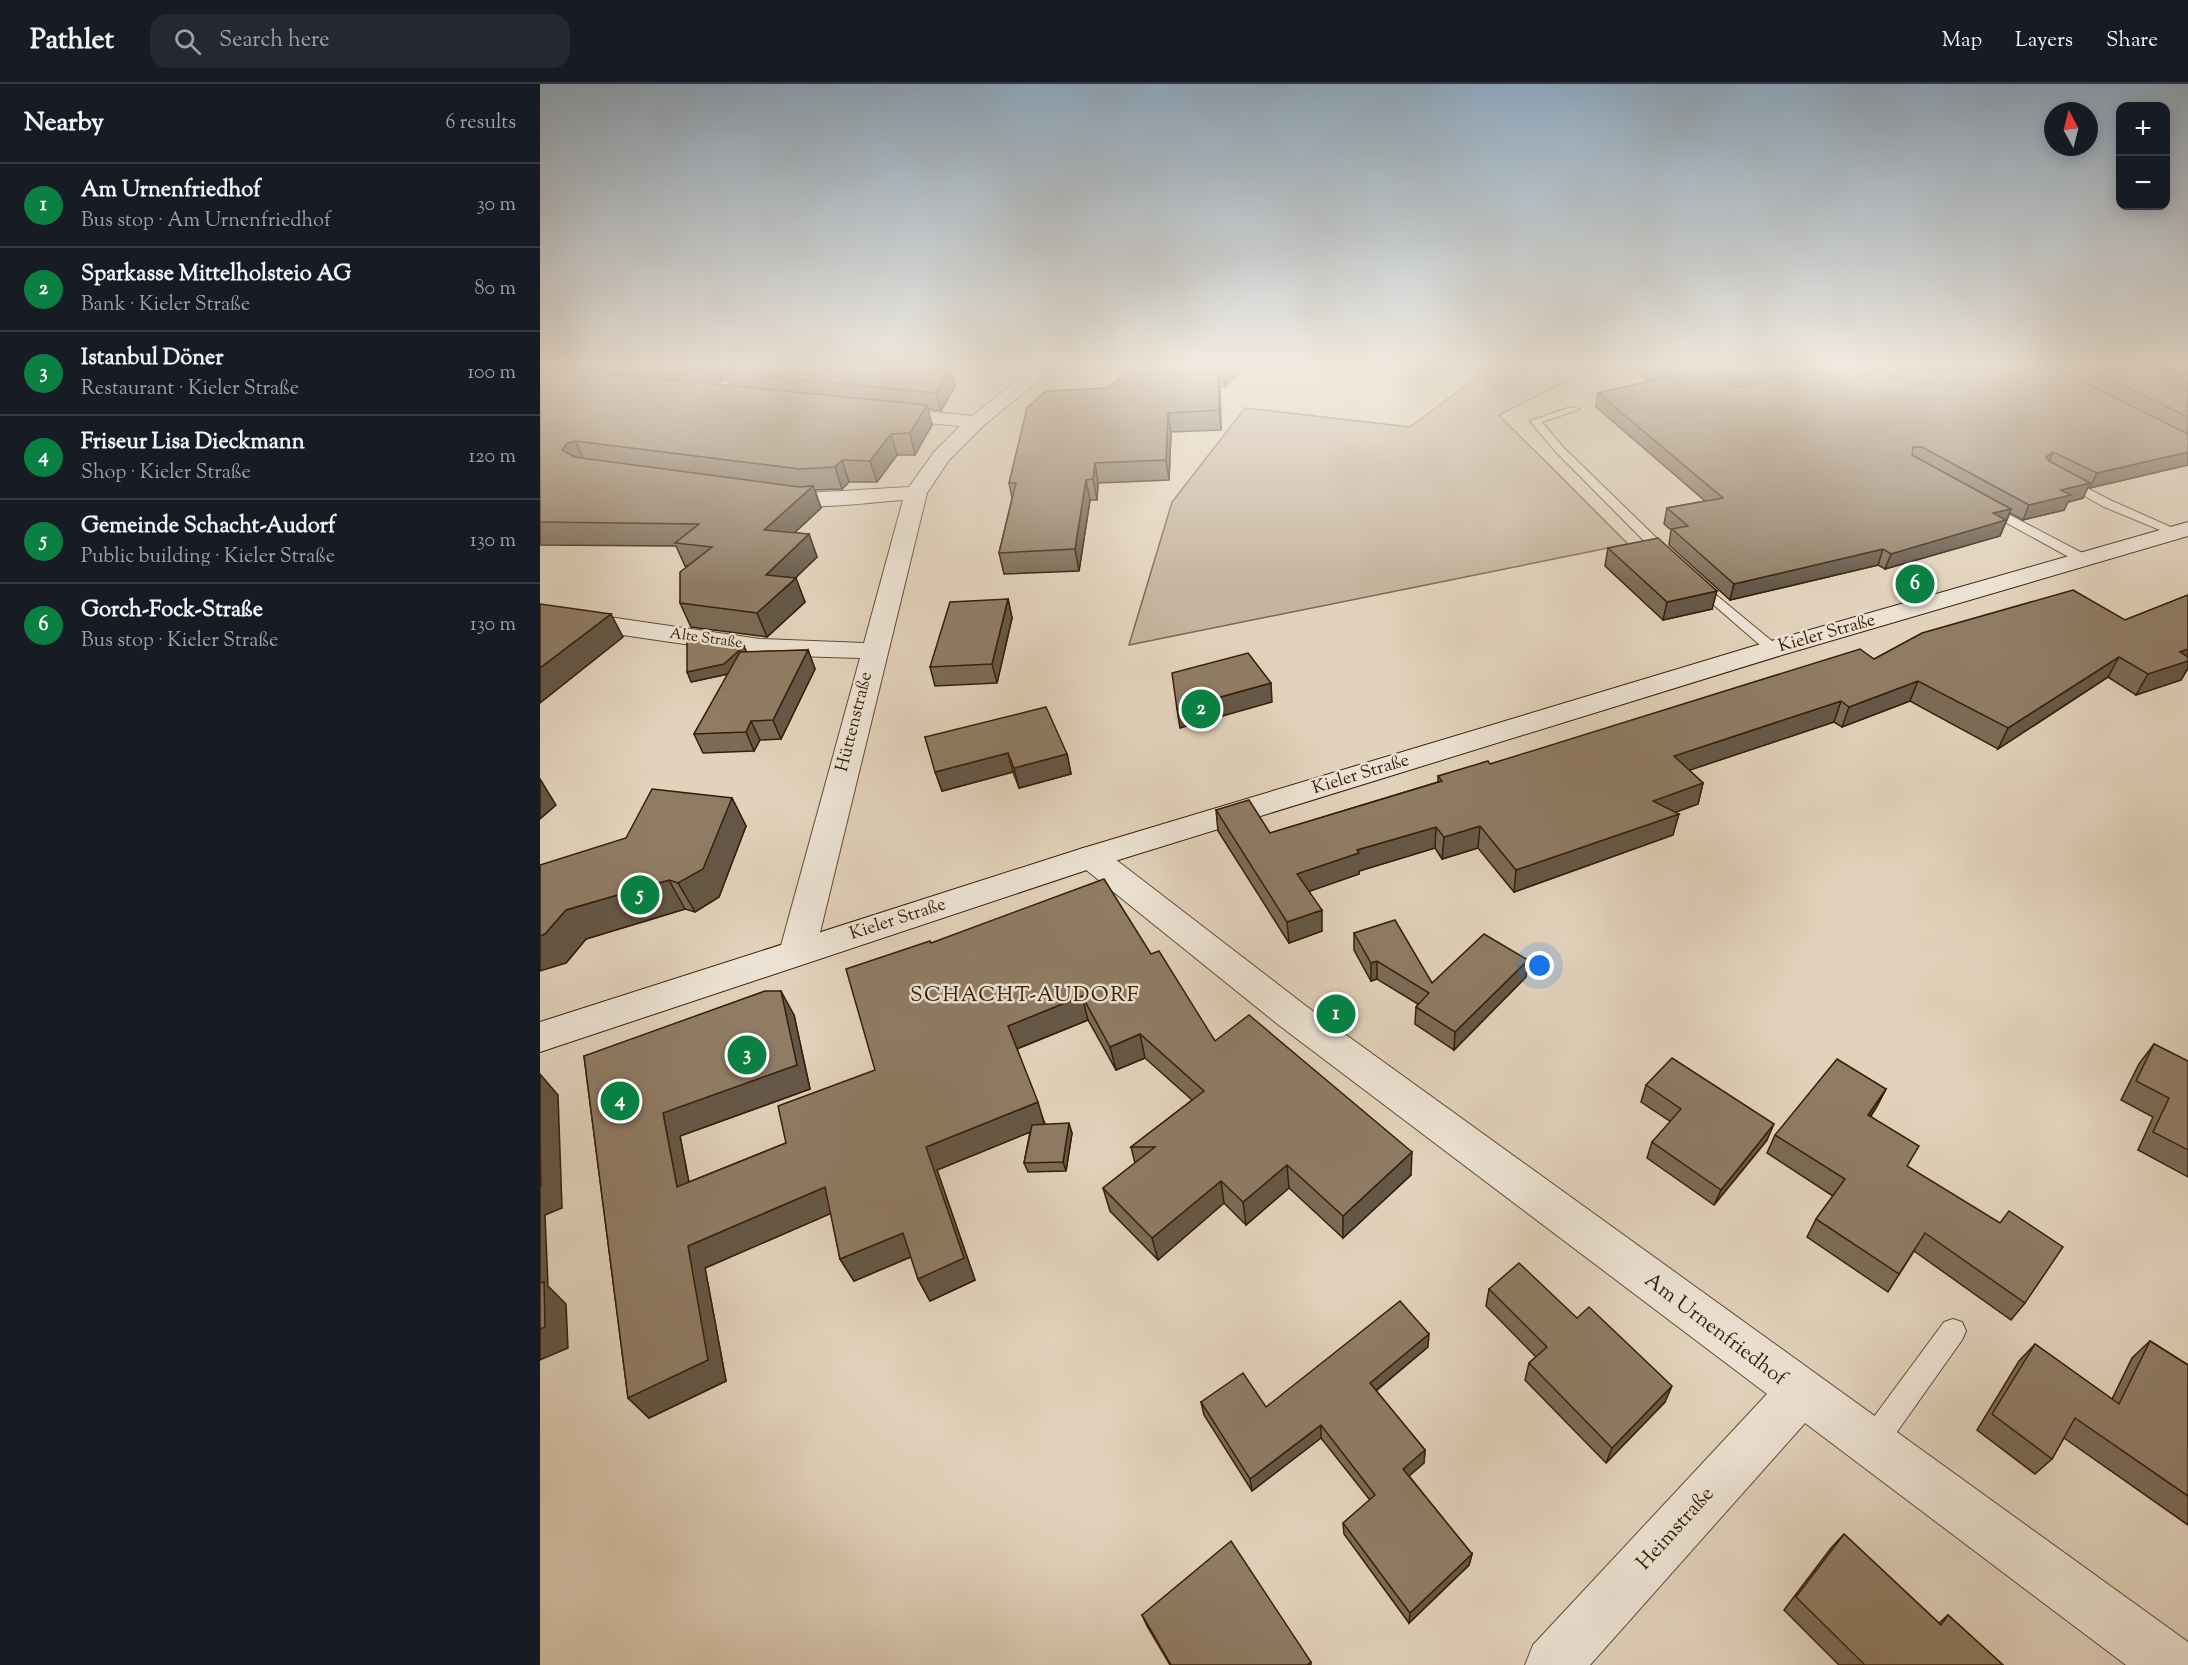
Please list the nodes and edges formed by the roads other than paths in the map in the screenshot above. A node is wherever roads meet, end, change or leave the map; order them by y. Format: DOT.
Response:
graph roads {
  1 [pos="959,439"];
  2 [pos="1550,439"];
  3 [pos="2058,477"];
  4 [pos="749,492"];
  5 [pos="916,493"];
  6 [pos="1972,499"];
  7 [pos="2182,530"];
  8 [pos="2083,559"];
  9 [pos="540,615"];
  10 [pos="1773,649"];
  11 [pos="874,651"];
  12 [pos="1091,857"];
  13 [pos="797,953"];
  14 [pos="540,1037"];
  15 [pos="1953,1331"];
  16 [pos="1800,1393"];
  17 [pos="1871,1444"];
  18 [pos="1553,1665"];
  19 [pos="2172,1665"];
  1 -- 5 [label="street, Hüttenstraße"];
  2 -- 10 [label="lane"];
  3 -- 7 [label="lane"];
  4 -- 5 [label="street"];
  5 -- 11 [label="street, Hüttenstraße"];
  6 -- 8 [label="lane"];
  7 -- 8 [label="street, Kieler Straße"];
  8 -- 10 [label="street, Kieler Straße"];
  9 -- 11 [label="street, Alte Straße"];
  10 -- 12 [label="street, Kieler Straße"];
  11 -- 13 [label="street, Hüttenstraße"];
  12 -- 13 [label="street, Kieler Straße"];
  12 -- 16 [label="street, Am Urnenfriedhof"];
  13 -- 14 [label="street, Kieler Straße"];
  15 -- 17 [label="lane"];
  16 -- 17 [label="street, Am Urnenfriedhof"];
  16 -- 18 [label="street, Heimstraße"];
  17 -- 19 [label="street, Am Urnenfriedhof"];
}
